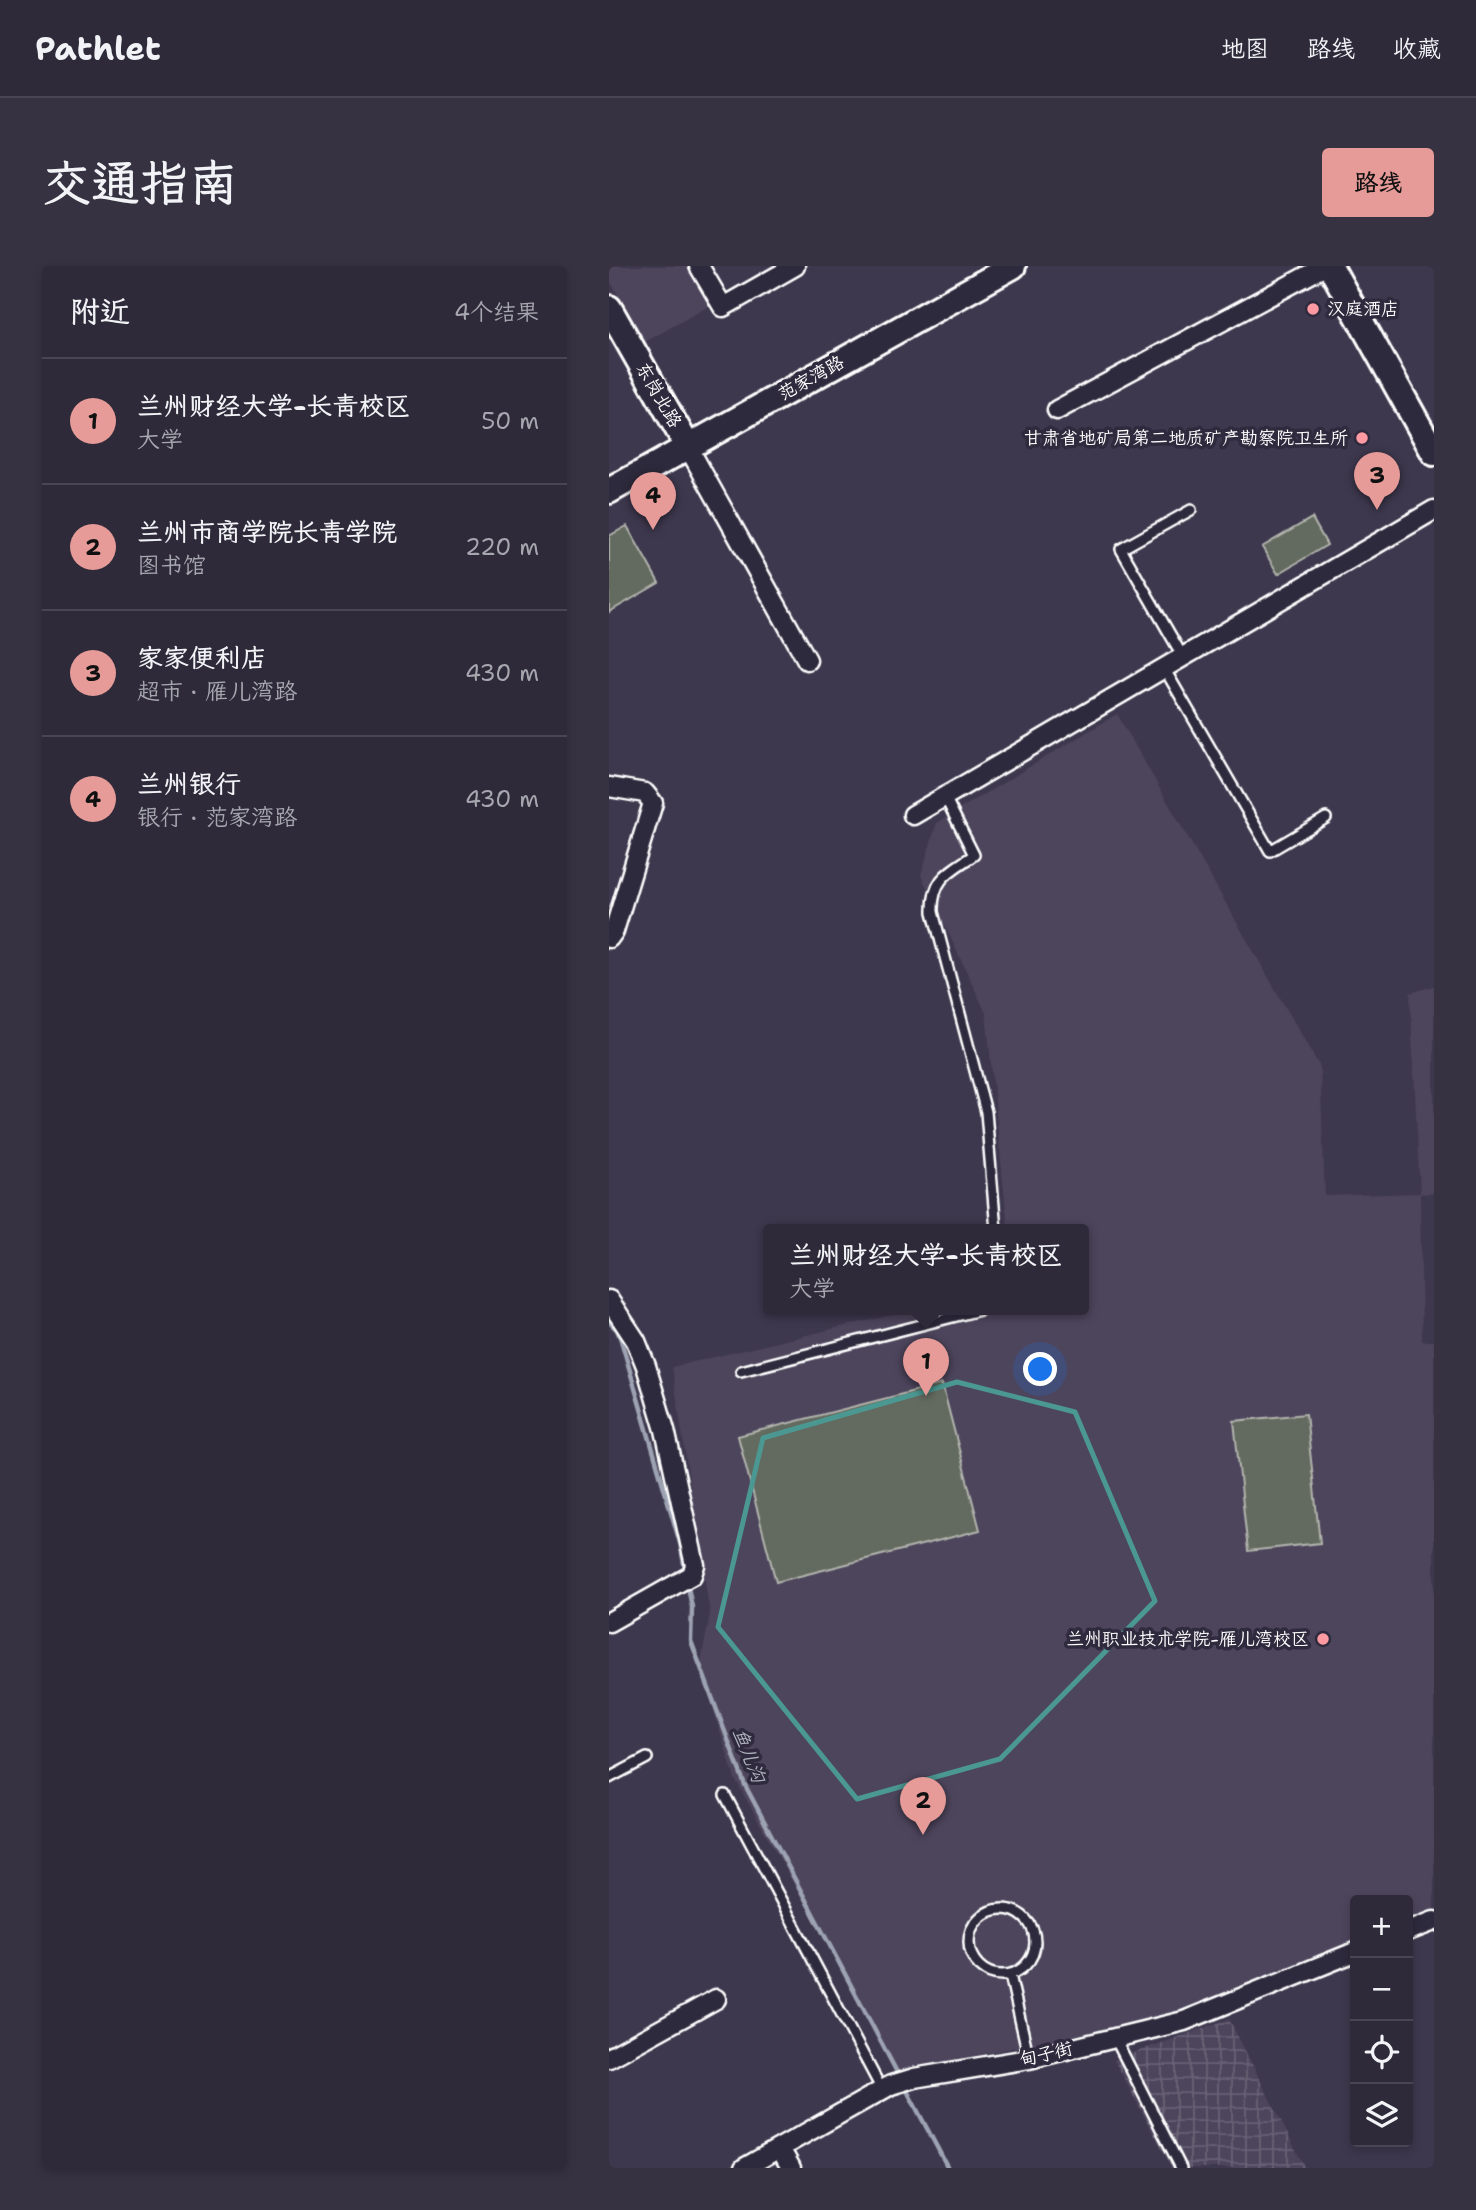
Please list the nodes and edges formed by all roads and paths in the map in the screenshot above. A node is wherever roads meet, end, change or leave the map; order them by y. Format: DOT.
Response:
graph roads {
  1 [pos="699,266"];
  2 [pos="795,266"];
  3 [pos="1013,266"];
  4 [pos="1328,266"];
  5 [pos="609,308"];
  6 [pos="1058,410"];
  7 [pos="688,447"];
  8 [pos="1434,453"];
  9 [pos="609,491"];
  10 [pos="1191,510"];
  11 [pos="1434,510"];
  12 [pos="1183,657"];
  13 [pos="807,660"];
  14 [pos="1164,668"];
  15 [pos="609,787"];
  16 [pos="945,797"];
  17 [pos="913,815"];
  18 [pos="1326,818"];
  19 [pos="609,937"];
  20 [pos="995,1224"];
  21 [pos="609,1300"];
  22 [pos="960,1315"];
  23 [pos="741,1371"];
  24 [pos="609,1622"];
  25 [pos="647,1758"];
  26 [pos="609,1779"];
  27 [pos="725,1795"];
  28 [pos="1434,1921"];
  29 [pos="1413,1929"];
  30 [pos="1350,1954"];
  31 [pos="1010,1975"];
  32 [pos="716,1999"];
  33 [pos="1115,2038"];
  34 [pos="609,2058"];
  35 [pos="1029,2059"];
  36 [pos="887,2087"];
  37 [pos="780,2148"];
  38 [pos="744,2168"];
  39 [pos="791,2168"];
  40 [pos="1181,2168"];
  1 -- 2 [label="street"];
  3 -- 7 [label="main road, 范家湾路"];
  4 -- 6 [label="street"];
  4 -- 8 [label="main road"];
  5 -- 7 [label="main road, 东岗北路"];
  7 -- 9 [label="main road, 范家湾路"];
  7 -- 13 [label="street"];
  10 -- 12 [label="lane"];
  11 -- 12 [label="street"];
  12 -- 14 [label="street"];
  14 -- 16 [label="street"];
  14 -- 18 [label="lane"];
  15 -- 19 [label="street"];
  16 -- 17 [label="street"];
  16 -- 20 [label="lane"];
  21 -- 24 [label="street"];
  22 -- 23 [label="lane"];
  25 -- 26 [label="lane"];
  27 -- 36 [label="lane"];
  28 -- 29 [label="street"];
  30 -- 33 [label="street, 甸子街"];
  31 -- 31 [label="lane"];
  31 -- 35 [label="lane"];
  32 -- 34 [label="street"];
  33 -- 35 [label="street, 甸子街"];
  33 -- 40 [label="lane"];
  35 -- 36 [label="street, 甸子街"];
  36 -- 37 [label="street, 甸子街"];
  37 -- 38 [label="street, 甸子街"];
  37 -- 39 [label="street"];
}
